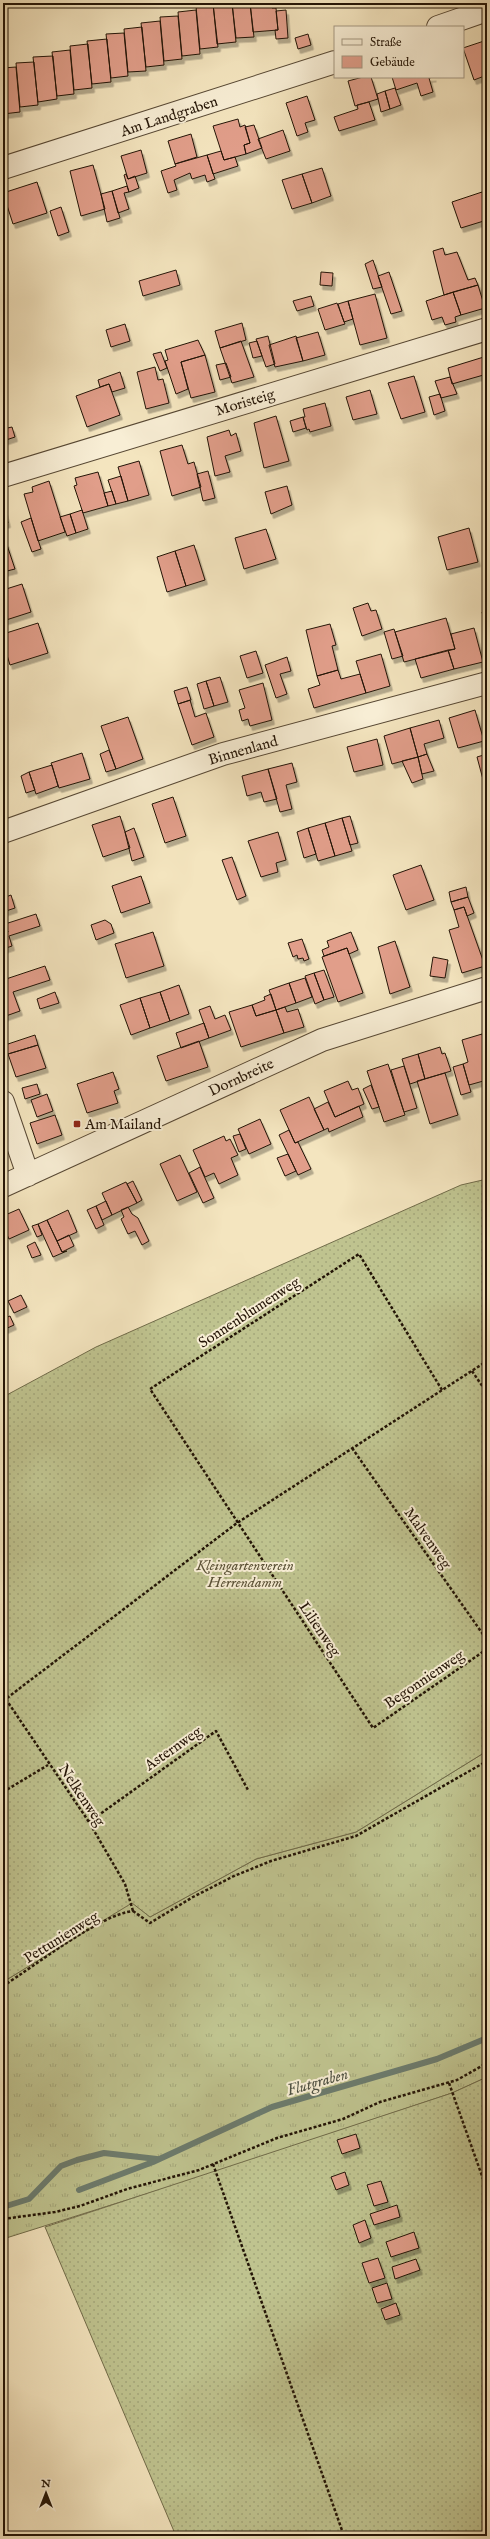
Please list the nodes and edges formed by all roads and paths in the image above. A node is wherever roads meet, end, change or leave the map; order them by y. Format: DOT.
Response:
graph roads {
  1 [pos="487,10"];
  2 [pos="441,26"];
  3 [pos="334,62"];
  4 [pos="3,168"];
  5 [pos="487,329"];
  6 [pos="3,476"];
  7 [pos="487,683"];
  8 [pos="3,832"];
  9 [pos="487,988"];
  10 [pos="3,1102"];
  11 [pos="28,1175"];
  12 [pos="3,1186"];
  13 [pos="487,1361"];
  14 [pos="472,1371"];
  15 [pos="442,1390"];
  16 [pos="487,1392"];
  17 [pos="352,1448"];
  18 [pos="237,1523"];
  19 [pos="487,1640"];
  20 [pos="487,1649"];
  21 [pos="3,1695"];
  22 [pos="4,1700"];
  23 [pos="373,1728"];
  24 [pos="487,1761"];
  25 [pos="48,1765"];
  26 [pos="248,1790"];
  27 [pos="3,1792"];
  28 [pos="88,1822"];
  29 [pos="133,1911"];
  30 [pos="3,1986"];
  31 [pos="487,2063"];
  32 [pos="449,2083"];
  33 [pos="213,2164"];
  34 [pos="487,2190"];
  35 [pos="3,2218"];
  36 [pos="344,2536"];
  1 -- 2 [label="street"];
  3 -- 4 [label="street, Am Landgraben"];
  5 -- 6 [label="street, Moristeig"];
  7 -- 8 [label="street, Binnenland"];
  9 -- 11 [label="street, Dornbreite"];
  10 -- 11 [label="street"];
  11 -- 12 [label="street, Dornbreite"];
  13 -- 14 [label="path"];
  14 -- 15 [label="path"];
  14 -- 16 [label="path"];
  15 -- 17 [label="path"];
  15 -- 18 [label="path, Sonnenblumenweg"];
  17 -- 18 [label="path"];
  17 -- 19 [label="path, Malvenweg"];
  18 -- 22 [label="path"];
  18 -- 23 [label="path, Lilienweg"];
  20 -- 23 [label="path, Begonnienweg"];
  21 -- 22 [label="path, Nelkenweg"];
  22 -- 25 [label="path, Nelkenweg"];
  24 -- 29 [label="path"];
  25 -- 27 [label="path"];
  25 -- 28 [label="path, Nelkenweg"];
  26 -- 28 [label="path, Asternweg"];
  28 -- 29 [label="path, Nelkenweg"];
  29 -- 30 [label="path, Pettunienweg"];
  31 -- 32 [label="path"];
  32 -- 33 [label="path"];
  32 -- 34 [label="path"];
  33 -- 35 [label="path"];
  33 -- 36 [label="path"];
}
